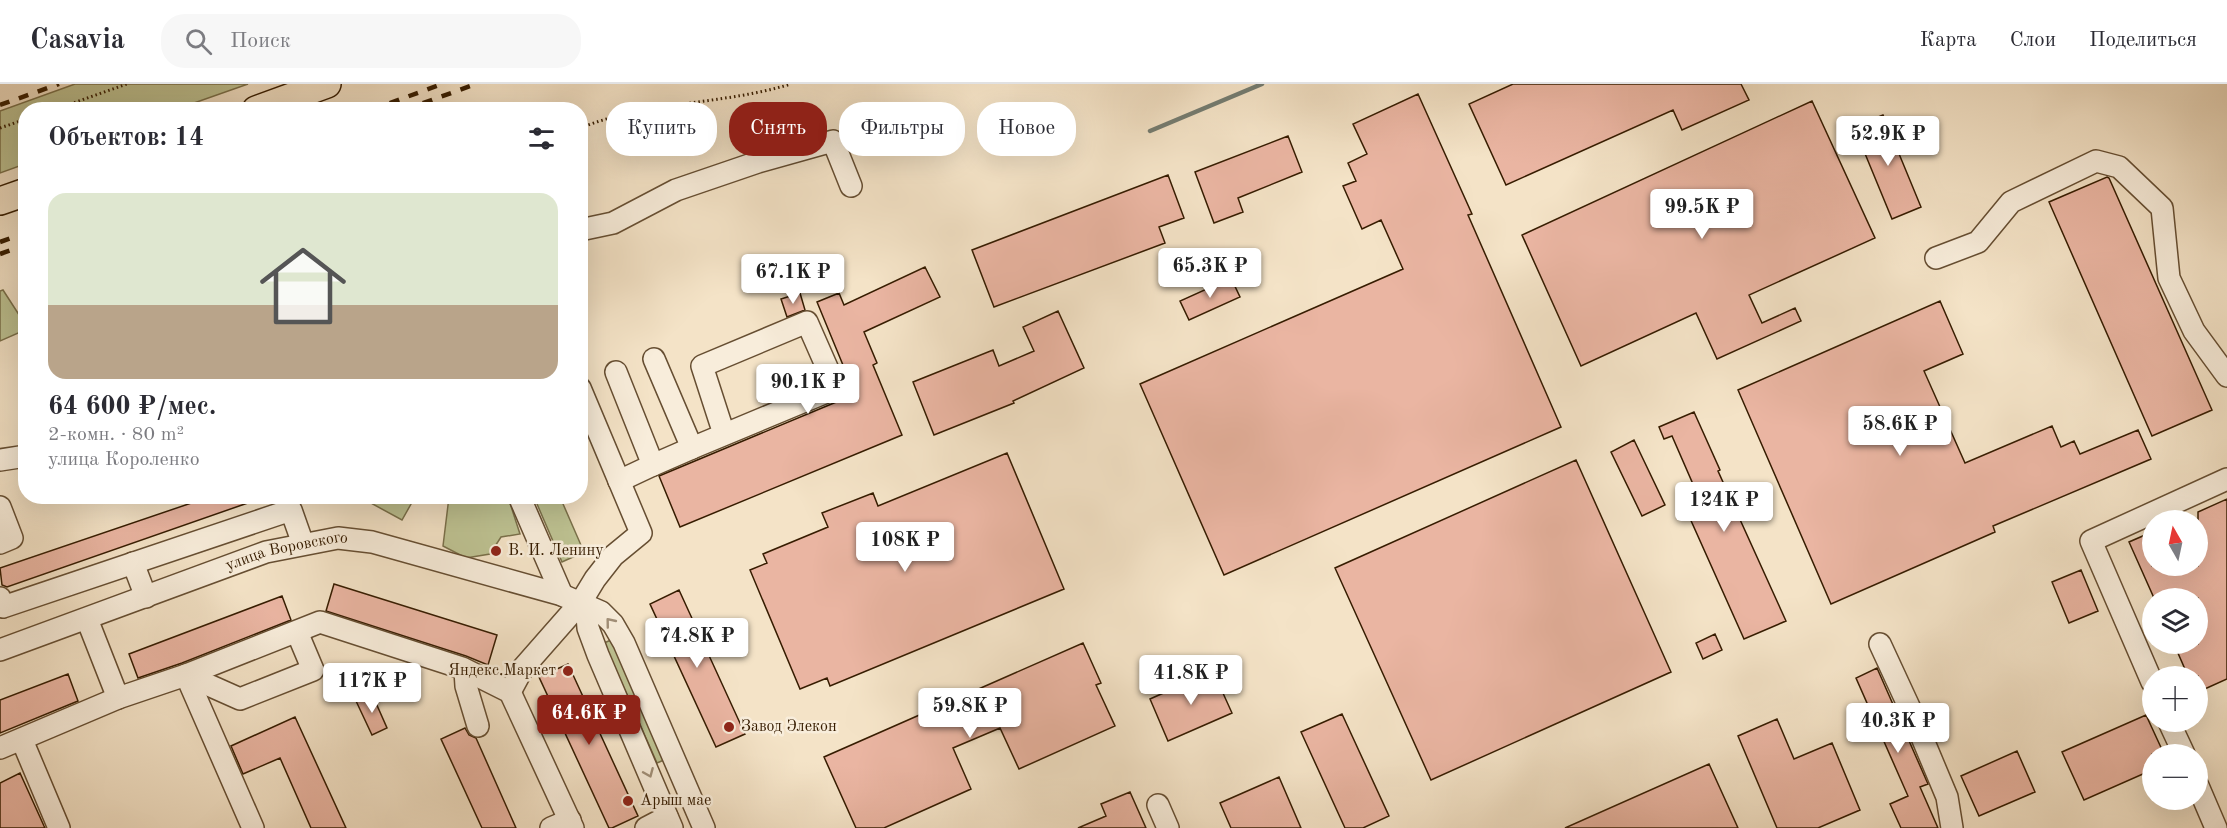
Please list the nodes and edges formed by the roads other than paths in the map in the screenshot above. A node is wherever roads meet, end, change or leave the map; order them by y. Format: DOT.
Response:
graph roads {
  1 [pos="327,84"];
  2 [pos="278,102"];
  3 [pos="851,186"];
  4 [pos="18,195"];
  5 [pos="0,201"];
  6 [pos="588,228"];
  7 [pos="1936,258"];
  8 [pos="654,359"];
  9 [pos="616,372"];
  10 [pos="2227,376"];
  11 [pos="588,407"];
  12 [pos="724,434"];
  13 [pos="692,448"];
  14 [pos="18,457"];
  15 [pos="0,460"];
  16 [pos="653,465"];
  17 [pos="2227,479"];
  18 [pos="619,481"];
  19 [pos="522,504"];
  20 [pos="0,507"];
  21 [pos="0,543"];
  22 [pos="303,544"];
  23 [pos="133,563"];
  24 [pos="561,595"];
  25 [pos="147,597"];
  26 [pos="0,598"];
  27 [pos="581,602"];
  28 [pos="87,619"];
  29 [pos="297,632"];
  30 [pos="1880,644"];
  31 [pos="0,650"];
  32 [pos="2145,666"];
  33 [pos="465,670"];
  34 [pos="186,675"];
  35 [pos="510,692"];
  36 [pos="118,698"];
  37 [pos="478,726"];
  38 [pos="22,740"];
  39 [pos="0,748"];
  40 [pos="687,790"];
  41 [pos="1158,805"];
  42 [pos="2205,810"];
  43 [pos="667,816"];
  44 [pos="565,825"];
  45 [pos="2210,826"];
  46 [pos="59,828"];
  47 [pos="253,828"];
  48 [pos="646,828"];
  49 [pos="704,828"];
  50 [pos="1168,828"];
  51 [pos="1952,828"];
  1 -- 2 [label="main road"];
  3 -- 6 [label="street"];
  4 -- 5 [label="main road"];
  7 -- 10 [label="street"];
  8 -- 13 [label="street"];
  9 -- 16 [label="street"];
  11 -- 18 [label="street"];
  12 -- 12 [label="street"];
  12 -- 13 [label="street"];
  13 -- 16 [label="street"];
  14 -- 15 [label="street"];
  16 -- 18 [label="street"];
  17 -- 32 [label="street"];
  18 -- 27 [label="street"];
  19 -- 24 [label="street"];
  20 -- 21 [label="street"];
  22 -- 23 [label="street"];
  22 -- 24 [label="street, улица Воровского"];
  22 -- 25 [label="street, улица Воровского"];
  23 -- 25 [label="street"];
  23 -- 26 [label="street"];
  24 -- 27 [label="street, улица Воровского"];
  25 -- 28 [label="street, улица Воровского"];
  27 -- 35 [label="street"];
  40 -- 27 [label="street, улица Воровского, one-way"];
  27 -- 43 [label="street, one-way"];
  28 -- 31 [label="street, улица Воровского"];
  28 -- 36 [label="street"];
  29 -- 33 [label="street"];
  29 -- 34 [label="street"];
  29 -- 34 [label="street"];
  30 -- 51 [label="street"];
  33 -- 35 [label="street"];
  33 -- 37 [label="street"];
  34 -- 36 [label="street"];
  34 -- 47 [label="street"];
  35 -- 44 [label="street"];
  36 -- 38 [label="street"];
  38 -- 39 [label="street"];
  38 -- 46 [label="street"];
  40 -- 43 [label="street"];
  40 -- 49 [label="street, улица Воровского"];
  41 -- 50 [label="street"];
  42 -- 45 [label="street"];
  43 -- 48 [label="street"];
}
